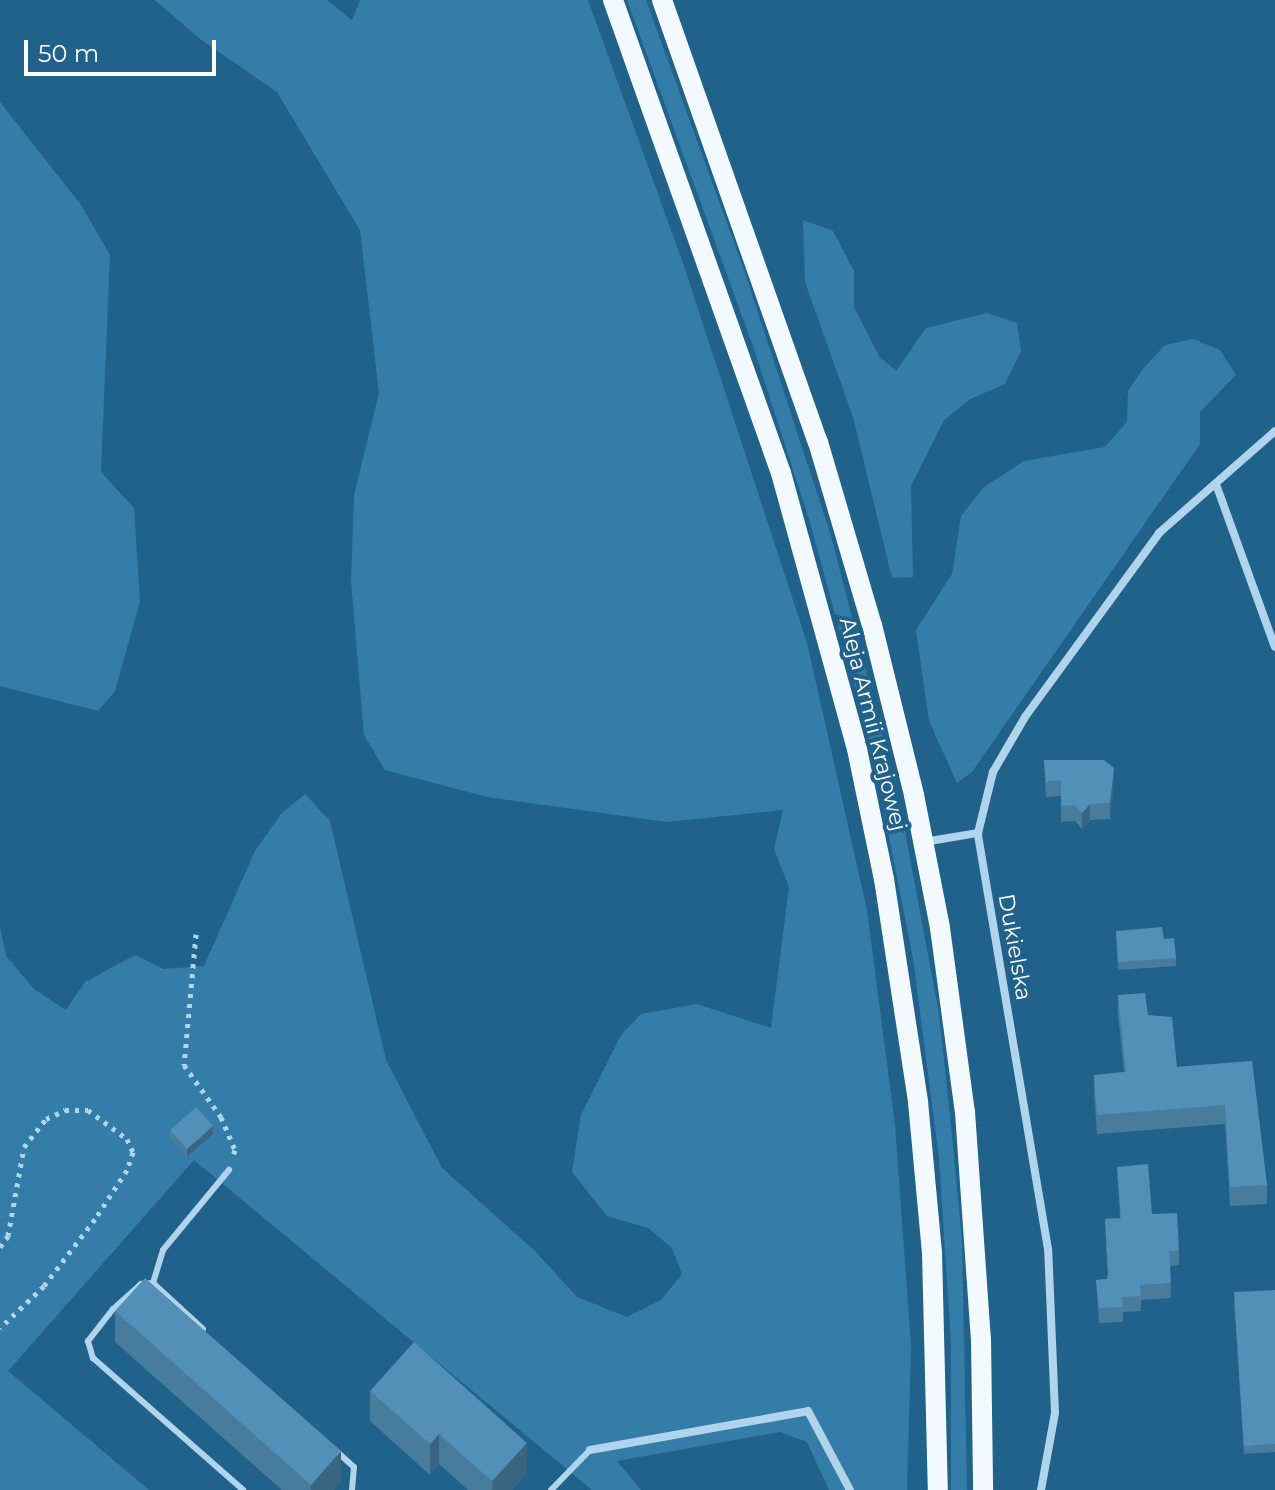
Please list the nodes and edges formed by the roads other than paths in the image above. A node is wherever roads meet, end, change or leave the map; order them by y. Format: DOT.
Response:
graph roads {
  1 [pos="613,0"];
  2 [pos="662,0"];
  3 [pos="1275,431"];
  4 [pos="1217,487"];
  5 [pos="1275,647"];
  6 [pos="978,833"];
  7 [pos="924,842"];
  8 [pos="229,1170"];
  9 [pos="153,1283"];
  10 [pos="209,1334"];
  11 [pos="331,1446"];
  12 [pos="590,1450"];
  13 [pos="243,1490"];
  14 [pos="352,1490"];
  15 [pos="551,1490"];
  16 [pos="850,1490"];
  17 [pos="938,1490"];
  18 [pos="983,1490"];
  19 [pos="1041,1490"];
  1 -- 17 [label="main road, Aleja Armii Krajowej"];
  2 -- 7 [label="main road, Aleja Armii Krajowej"];
  3 -- 4 [label="street, Dukielska"];
  4 -- 5 [label="street"];
  4 -- 6 [label="street, Dukielska"];
  6 -- 7 [label="street"];
  6 -- 19 [label="street, Dukielska"];
  7 -- 18 [label="main road, Aleja Armii Krajowej"];
  8 -- 9 [label="lane"];
  9 -- 10 [label="lane"];
  9 -- 13 [label="lane"];
  11 -- 14 [label="lane"];
  12 -- 15 [label="lane"];
  12 -- 16 [label="street"];
}
